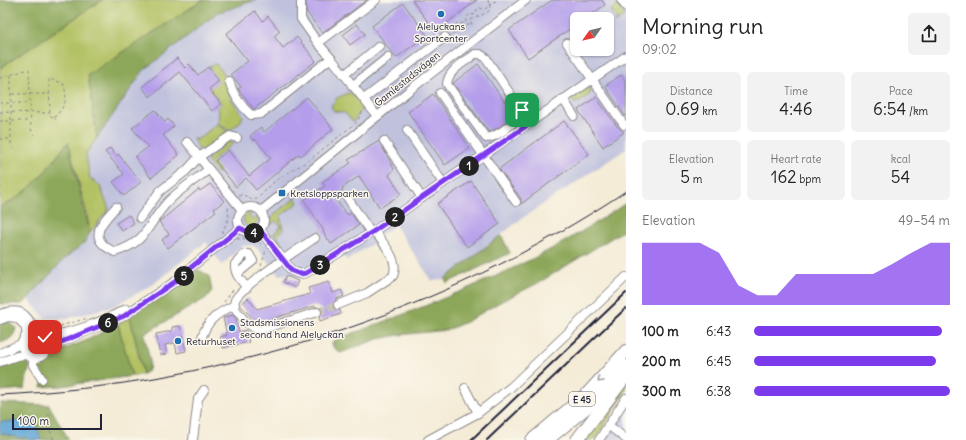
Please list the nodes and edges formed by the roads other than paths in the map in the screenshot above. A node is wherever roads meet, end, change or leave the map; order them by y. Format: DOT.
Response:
graph roads {
  1 [pos="301,0"];
  2 [pos="376,0"];
  3 [pos="526,0"];
  4 [pos="444,37"];
  5 [pos="318,43"];
  6 [pos="567,43"];
  7 [pos="379,46"];
  8 [pos="388,57"];
  9 [pos="331,58"];
  10 [pos="625,59"];
  11 [pos="344,75"];
  12 [pos="592,79"];
  13 [pos="229,82"];
  14 [pos="352,86"];
  15 [pos="440,93"];
  16 [pos="563,100"];
  17 [pos="366,102"];
  18 [pos="523,114"];
  19 [pos="377,116"];
  20 [pos="574,116"];
  21 [pos="529,124"];
  22 [pos="624,124"];
  23 [pos="407,130"];
  24 [pos="237,138"];
  25 [pos="384,141"];
  26 [pos="187,142"];
  27 [pos="483,156"];
  28 [pos="199,157"];
  29 [pos="208,170"];
  30 [pos="443,183"];
  31 [pos="347,197"];
  32 [pos="422,198"];
  33 [pos="516,202"];
  34 [pos="116,207"];
  35 [pos="242,210"];
  36 [pos="261,211"];
  37 [pos="140,218"];
  38 [pos="240,228"];
  39 [pos="260,230"];
  40 [pos="373,232"];
  41 [pos="315,238"];
  42 [pos="282,260"];
  43 [pos="185,268"];
  44 [pos="237,274"];
  45 [pos="626,277"];
  46 [pos="247,288"];
  47 [pos="235,305"];
  48 [pos="338,305"];
  49 [pos="317,312"];
  50 [pos="0,314"];
  51 [pos="0,320"];
  52 [pos="40,334"];
  53 [pos="27,335"];
  54 [pos="202,338"];
  55 [pos="23,343"];
  56 [pos="47,348"];
  57 [pos="626,351"];
  58 [pos="0,353"];
  59 [pos="30,356"];
  60 [pos="0,362"];
  61 [pos="626,366"];
  62 [pos="626,375"];
  63 [pos="42,379"];
  64 [pos="465,388"];
  65 [pos="204,390"];
  66 [pos="626,398"];
  67 [pos="478,412"];
  68 [pos="608,425"];
  69 [pos="626,439"];
  70 [pos="193,440"];
  71 [pos="428,440"];
  72 [pos="532,440"];
  73 [pos="547,440"];
  74 [pos="577,440"];
  75 [pos="599,440"];
  1 -- 5 [label="street, Gamlestadsvägen"];
  2 -- 5 [label="street"];
  3 -- 19 [label="street, Gamlestadsvägen"];
  4 -- 17 [label="street"];
  5 -- 9 [label="street, Gamlestadsvägen"];
  6 -- 12 [label="street"];
  7 -- 11 [label="street"];
  8 -- 14 [label="street"];
  9 -- 11 [label="street, Gamlestadsvägen"];
  9 -- 13 [label="street"];
  10 -- 12 [label="street"];
  11 -- 14 [label="street, Gamlestadsvägen"];
  12 -- 16 [label="street"];
  12 -- 22 [label="street"];
  14 -- 17 [label="street, Gamlestadsvägen"];
  15 -- 27 [label="street"];
  16 -- 20 [label="street"];
  16 -- 21 [label="street"];
  17 -- 19 [label="street, Gamlestadsvägen"];
  18 -- 18 [label="street"];
  18 -- 21 [label="street"];
  19 -- 36 [label="street, Gamlestadsvägen"];
  21 -- 27 [label="street"];
  23 -- 30 [label="street"];
  24 -- 28 [label="street"];
  25 -- 32 [label="street"];
  26 -- 28 [label="street"];
  27 -- 30 [label="street"];
  27 -- 33 [label="street"];
  28 -- 29 [label="street"];
  28 -- 37 [label="street"];
  29 -- 34 [label="street"];
  29 -- 35 [label="street"];
  30 -- 32 [label="street"];
  31 -- 40 [label="street"];
  32 -- 40 [label="street"];
  35 -- 36 [label="street"];
  35 -- 38 [label="street"];
  36 -- 39 [label="street"];
  38 -- 39 [label="street"];
  38 -- 43 [label="street"];
  39 -- 42 [label="street"];
  40 -- 42 [label="street"];
  40 -- 48 [label="street"];
  41 -- 42 [label="street"];
  42 -- 46 [label="street"];
  43 -- 52 [label="street"];
  43 -- 56 [label="street"];
  44 -- 46 [label="street"];
  45 -- 67 [label="street"];
  46 -- 47 [label="street"];
  47 -- 49 [label="street"];
  47 -- 54 [label="street"];
  50 -- 52 [label="street"];
  51 -- 53 [label="street"];
  52 -- 53 [label="street"];
  52 -- 56 [label="street"];
  53 -- 55 [label="street"];
  55 -- 58 [label="street"];
  55 -- 59 [label="street"];
  56 -- 59 [label="street"];
  57 -- 72 [label="highway, E 45, one-way"];
  59 -- 60 [label="street"];
  59 -- 63 [label="street"];
  61 -- 73 [label="highway, E 45"];
  62 -- 74 [label="highway"];
  64 -- 67 [label="street"];
  65 -- 70 [label="street"];
  66 -- 68 [label="street"];
  67 -- 71 [label="street"];
  68 -- 69 [label="street"];
  68 -- 75 [label="street"];
}
